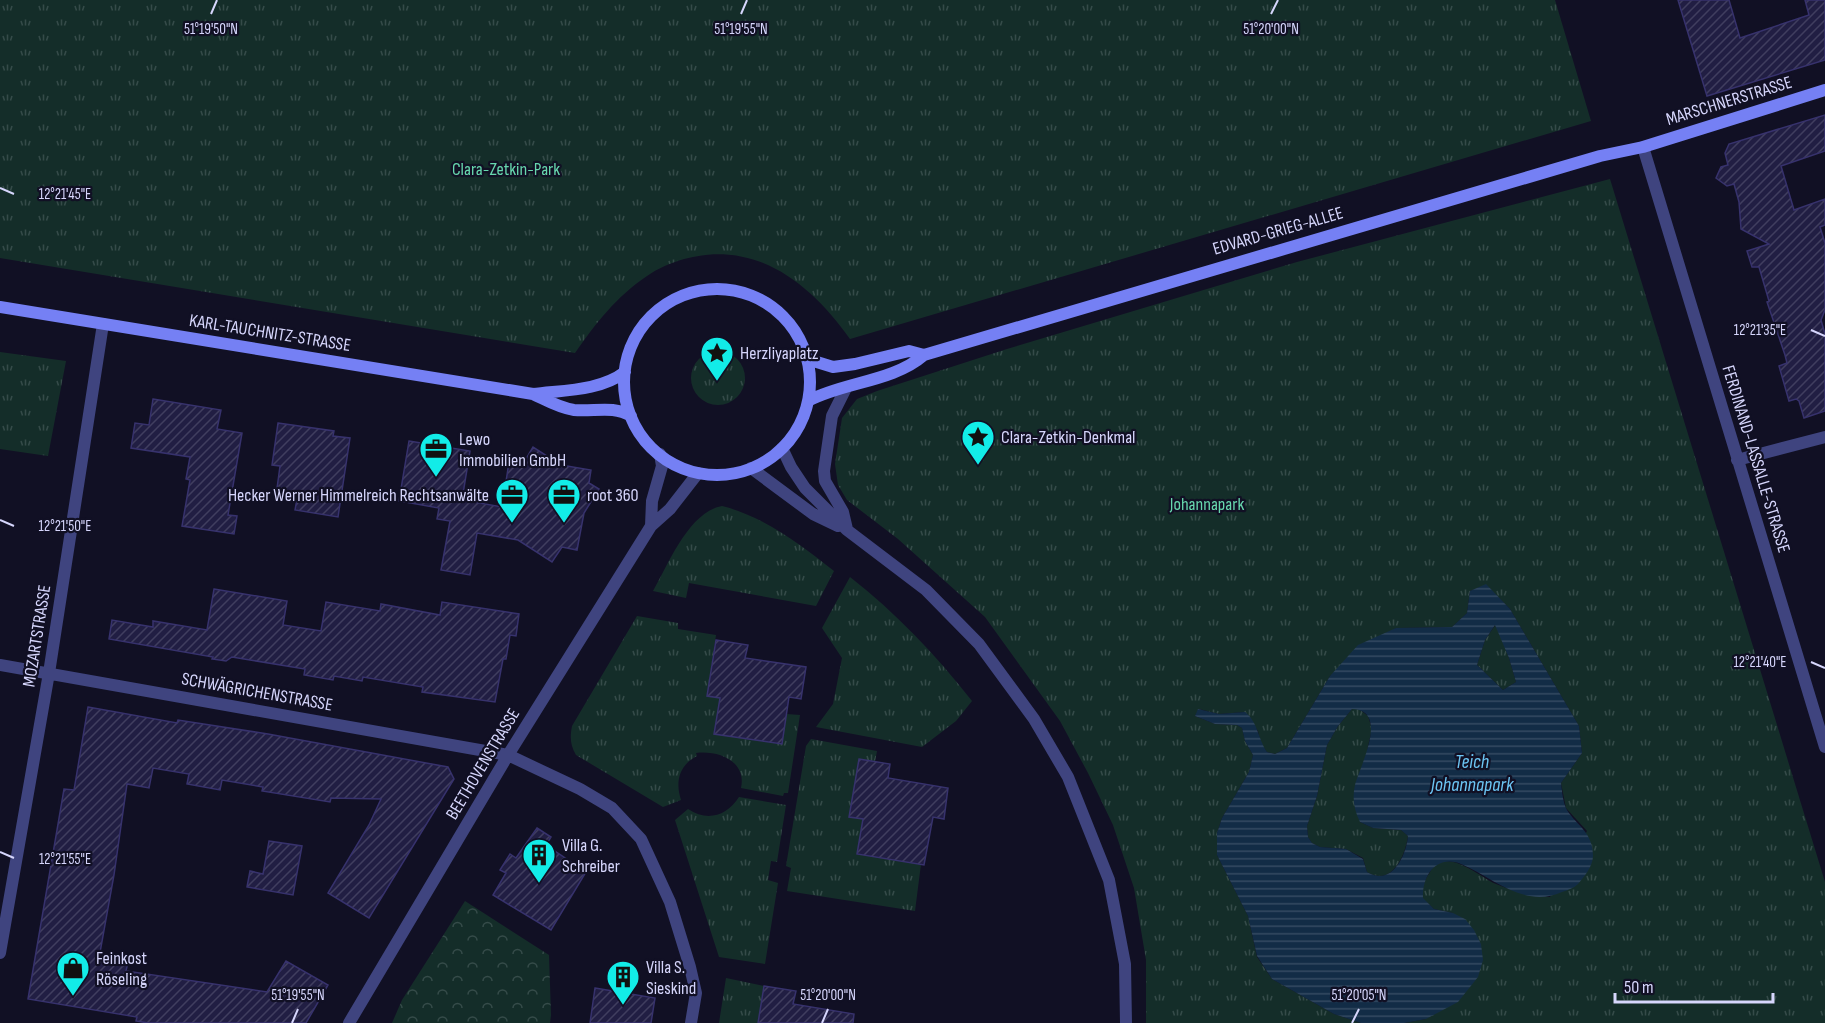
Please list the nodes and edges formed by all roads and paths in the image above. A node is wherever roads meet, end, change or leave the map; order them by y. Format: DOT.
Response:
graph roads {
  1 [pos="1825,90"];
  2 [pos="1643,147"];
  3 [pos="0,307"];
  4 [pos="103,324"];
  5 [pos="924,355"];
  6 [pos="807,359"];
  7 [pos="625,372"];
  8 [pos="846,388"];
  9 [pos="534,394"];
  10 [pos="808,401"];
  11 [pos="631,416"];
  12 [pos="1825,437"];
  13 [pos="782,448"];
  14 [pos="660,454"];
  15 [pos="1737,460"];
  16 [pos="751,468"];
  17 [pos="698,472"];
  18 [pos="651,526"];
  19 [pos="847,530"];
  20 [pos="0,665"];
  21 [pos="49,674"];
  22 [pos="1825,747"];
  23 [pos="508,755"];
  24 [pos="0,953"];
  25 [pos="349,1023"];
  26 [pos="691,1023"];
  27 [pos="1126,1023"];
  1 -- 2 [label="main road, MARSCHNERSTRASSE"];
  2 -- 5 [label="main road, EDVARD-GRIEG-ALLEE"];
  2 -- 15 [label="street, FERDINAND-LASSALLE-STRASSE"];
  3 -- 4 [label="main road, KARL-TAUCHNITZ-STRASSE"];
  4 -- 9 [label="main road, KARL-TAUCHNITZ-STRASSE"];
  4 -- 21 [label="street, MOZARTSTRASSE"];
  5 -- 6 [label="main road, EDVARD-GRIEG-ALLEE"];
  5 -- 8 [label="main road, EDVARD-GRIEG-ALLEE"];
  6 -- 7 [label="main road"];
  6 -- 10 [label="main road"];
  7 -- 9 [label="main road, KARL-TAUCHNITZ-STRASSE"];
  7 -- 11 [label="main road"];
  8 -- 10 [label="main road, EDVARD-GRIEG-ALLEE"];
  8 -- 19 [label="street"];
  9 -- 11 [label="main road, KARL-TAUCHNITZ-STRASSE"];
  10 -- 13 [label="main road"];
  11 -- 14 [label="main road"];
  12 -- 15 [label="street"];
  13 -- 16 [label="main road"];
  13 -- 19 [label="street"];
  14 -- 17 [label="main road"];
  14 -- 18 [label="street, BEETHOVENSTRASSE"];
  15 -- 22 [label="street, FERDINAND-LASSALLE-STRASSE"];
  16 -- 17 [label="main road"];
  16 -- 19 [label="street"];
  17 -- 18 [label="street, BEETHOVENSTRASSE"];
  18 -- 23 [label="street, BEETHOVENSTRASSE"];
  19 -- 27 [label="street"];
  20 -- 21 [label="street, SCHWÄGRICHENSTRASSE"];
  21 -- 23 [label="street, SCHWÄGRICHENSTRASSE"];
  21 -- 24 [label="street, MOZARTSTRASSE"];
  23 -- 25 [label="street, BEETHOVENSTRASSE"];
  23 -- 26 [label="street, SCHWÄGRICHENSTRASSE"];
}
